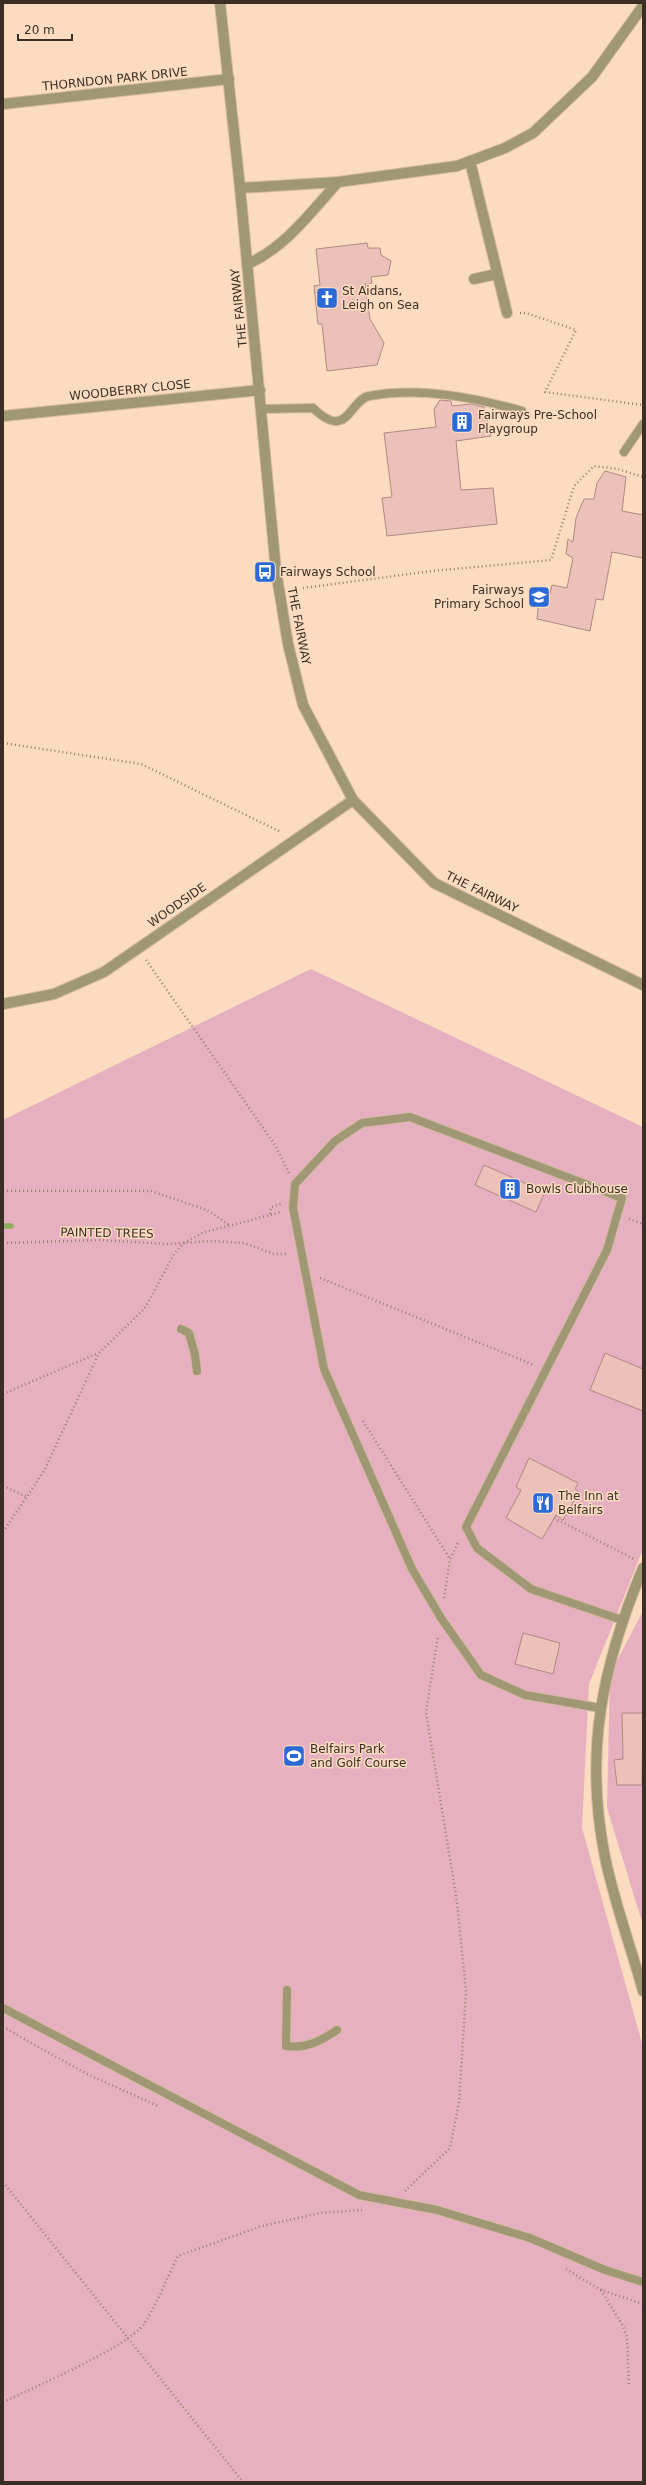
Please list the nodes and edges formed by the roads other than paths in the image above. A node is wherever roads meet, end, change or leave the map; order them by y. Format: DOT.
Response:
graph roads {
  1 [pos="220,3"];
  2 [pos="638,6"];
  3 [pos="229,79"];
  4 [pos="3,104"];
  5 [pos="470,162"];
  6 [pos="338,182"];
  7 [pos="240,188"];
  8 [pos="247,264"];
  9 [pos="497,274"];
  10 [pos="474,280"];
  11 [pos="507,313"];
  12 [pos="260,390"];
  13 [pos="261,409"];
  14 [pos="522,411"];
  15 [pos="3,416"];
  16 [pos="643,424"];
  17 [pos="624,452"];
  18 [pos="353,800"];
  19 [pos="643,985"];
  20 [pos="3,1004"];
  21 [pos="181,1329"];
  22 [pos="197,1370"];
  23 [pos="643,1568"];
  24 [pos="622,1620"];
  25 [pos="600,1708"];
  26 [pos="287,1990"];
  27 [pos="643,1991"];
  28 [pos="3,2008"];
  29 [pos="337,2030"];
  30 [pos="643,2282"];
  1 -- 3 [label="street, THE FAIRWAY"];
  2 -- 5 [label="street"];
  3 -- 4 [label="street, THORNDON PARK DRIVE"];
  3 -- 7 [label="street, THE FAIRWAY"];
  5 -- 6 [label="street"];
  5 -- 9 [label="street"];
  6 -- 7 [label="street"];
  6 -- 8 [label="street"];
  7 -- 8 [label="street, THE FAIRWAY"];
  8 -- 12 [label="street, THE FAIRWAY"];
  9 -- 10 [label="street"];
  9 -- 11 [label="street"];
  12 -- 13 [label="street, THE FAIRWAY"];
  12 -- 15 [label="street, WOODBERRY CLOSE"];
  13 -- 14 [label="lane"];
  13 -- 18 [label="street, THE FAIRWAY"];
  16 -- 17 [label="lane"];
  18 -- 19 [label="street, THE FAIRWAY"];
  18 -- 20 [label="street, WOODSIDE"];
  21 -- 22 [label="lane"];
  23 -- 24 [label="street"];
  24 -- 25 [label="street"];
  24 -- 25 [label="lane"];
  25 -- 27 [label="street"];
  26 -- 29 [label="lane"];
  28 -- 30 [label="lane"];
}
